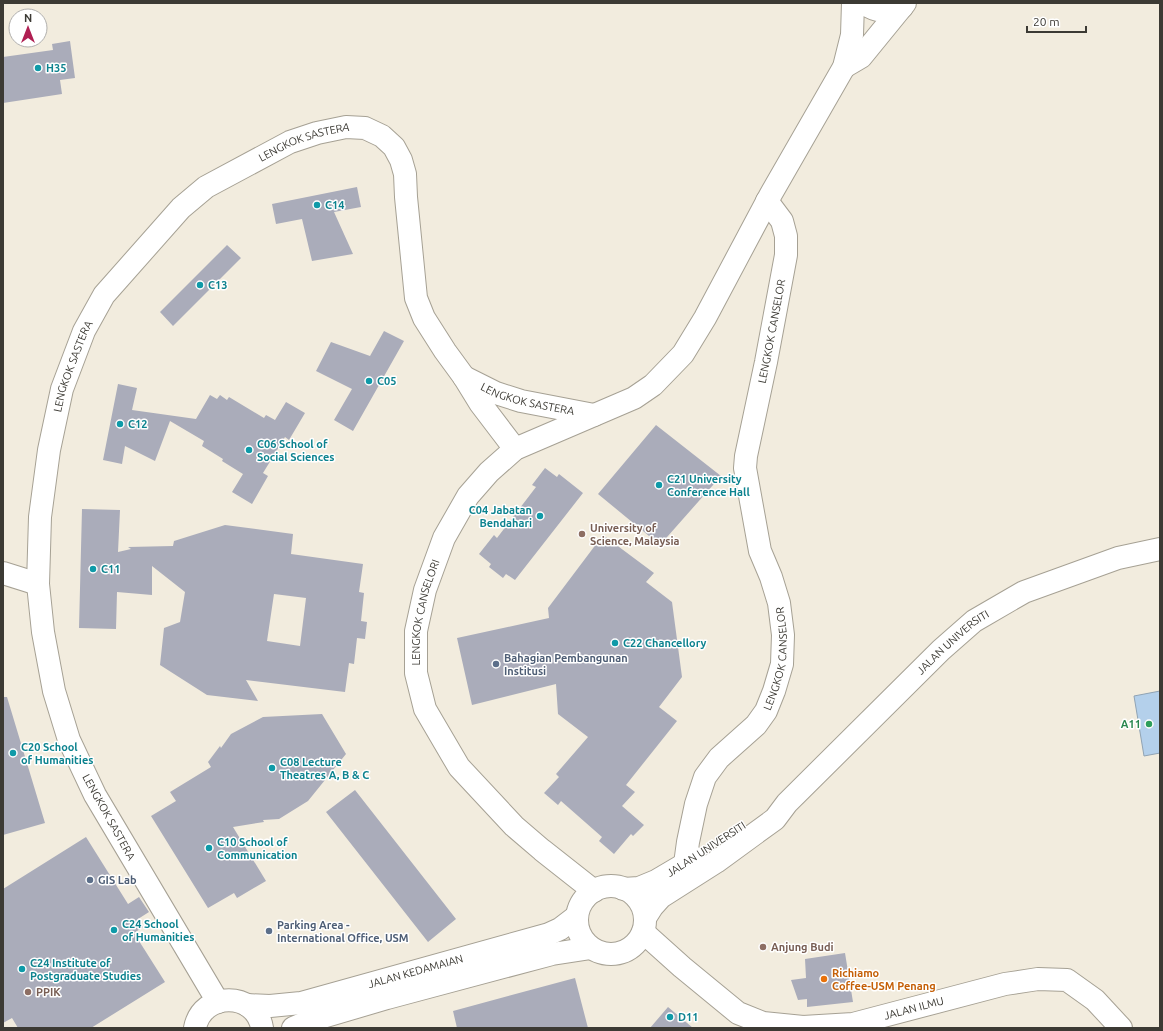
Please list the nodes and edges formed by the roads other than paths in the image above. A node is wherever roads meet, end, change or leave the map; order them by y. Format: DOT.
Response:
graph roads {
  1 [pos="853,3"];
  2 [pos="863,3"];
  3 [pos="903,5"];
  4 [pos="844,67"];
  5 [pos="767,201"];
  6 [pos="464,377"];
  7 [pos="594,415"];
  8 [pos="515,449"];
  9 [pos="1160,549"];
  10 [pos="3,573"];
  11 [pos="38,584"];
  12 [pos="787,802"];
  13 [pos="686,864"];
  14 [pos="623,889"];
  15 [pos="594,891"];
  16 [pos="577,916"];
  17 [pos="644,925"];
  18 [pos="591,948"];
  19 [pos="628,950"];
  20 [pos="682,967"];
  21 [pos="218,1002"];
  22 [pos="247,1005"];
  23 [pos="855,1026"];
  24 [pos="195,1028"];
  25 [pos="262,1028"];
  26 [pos="293,1028"];
  27 [pos="1121,1028"];
  1 -- 4 [label="street"];
  2 -- 3 [label="street"];
  3 -- 4 [label="street"];
  4 -- 5 [label="street, LENGKOK CANSELORI"];
  5 -- 7 [label="street, LENGKOK CANSELORI"];
  5 -- 13 [label="street, LENGKOK CANSELOR"];
  6 -- 7 [label="street, LENGKOK SASTERA"];
  6 -- 8 [label="street, LENGKOK SASTERA"];
  6 -- 11 [label="street, LENGKOK SASTERA"];
  7 -- 8 [label="street, LENGKOK CANSELORI"];
  8 -- 15 [label="street, LENGKOK CANSELORI"];
  9 -- 12 [label="street, JALAN UNIVERSITI"];
  10 -- 11 [label="street"];
  11 -- 21 [label="street, LENGKOK SASTERA"];
  12 -- 13 [label="street, JALAN UNIVERSITI"];
  12 -- 17 [label="street, JALAN UNIVERSITI"];
  13 -- 14 [label="street, JALAN UNIVERSITI"];
  14 -- 15 [label="street"];
  14 -- 17 [label="street"];
  15 -- 16 [label="street"];
  16 -- 18 [label="street"];
  16 -- 22 [label="street, JALAN KEDAMAIAN"];
  17 -- 19 [label="street"];
  17 -- 20 [label="street, JALAN ILMU"];
  18 -- 19 [label="street"];
  18 -- 26 [label="street, JALAN KEDAMAIAN"];
  19 -- 20 [label="street, JALAN ILMU"];
  20 -- 23 [label="street, JALAN ILMU"];
  21 -- 22 [label="street, JALAN KEDAMAIAN"];
  21 -- 24 [label="street"];
  22 -- 25 [label="street"];
  23 -- 27 [label="street, JALAN ILMU"];
}
